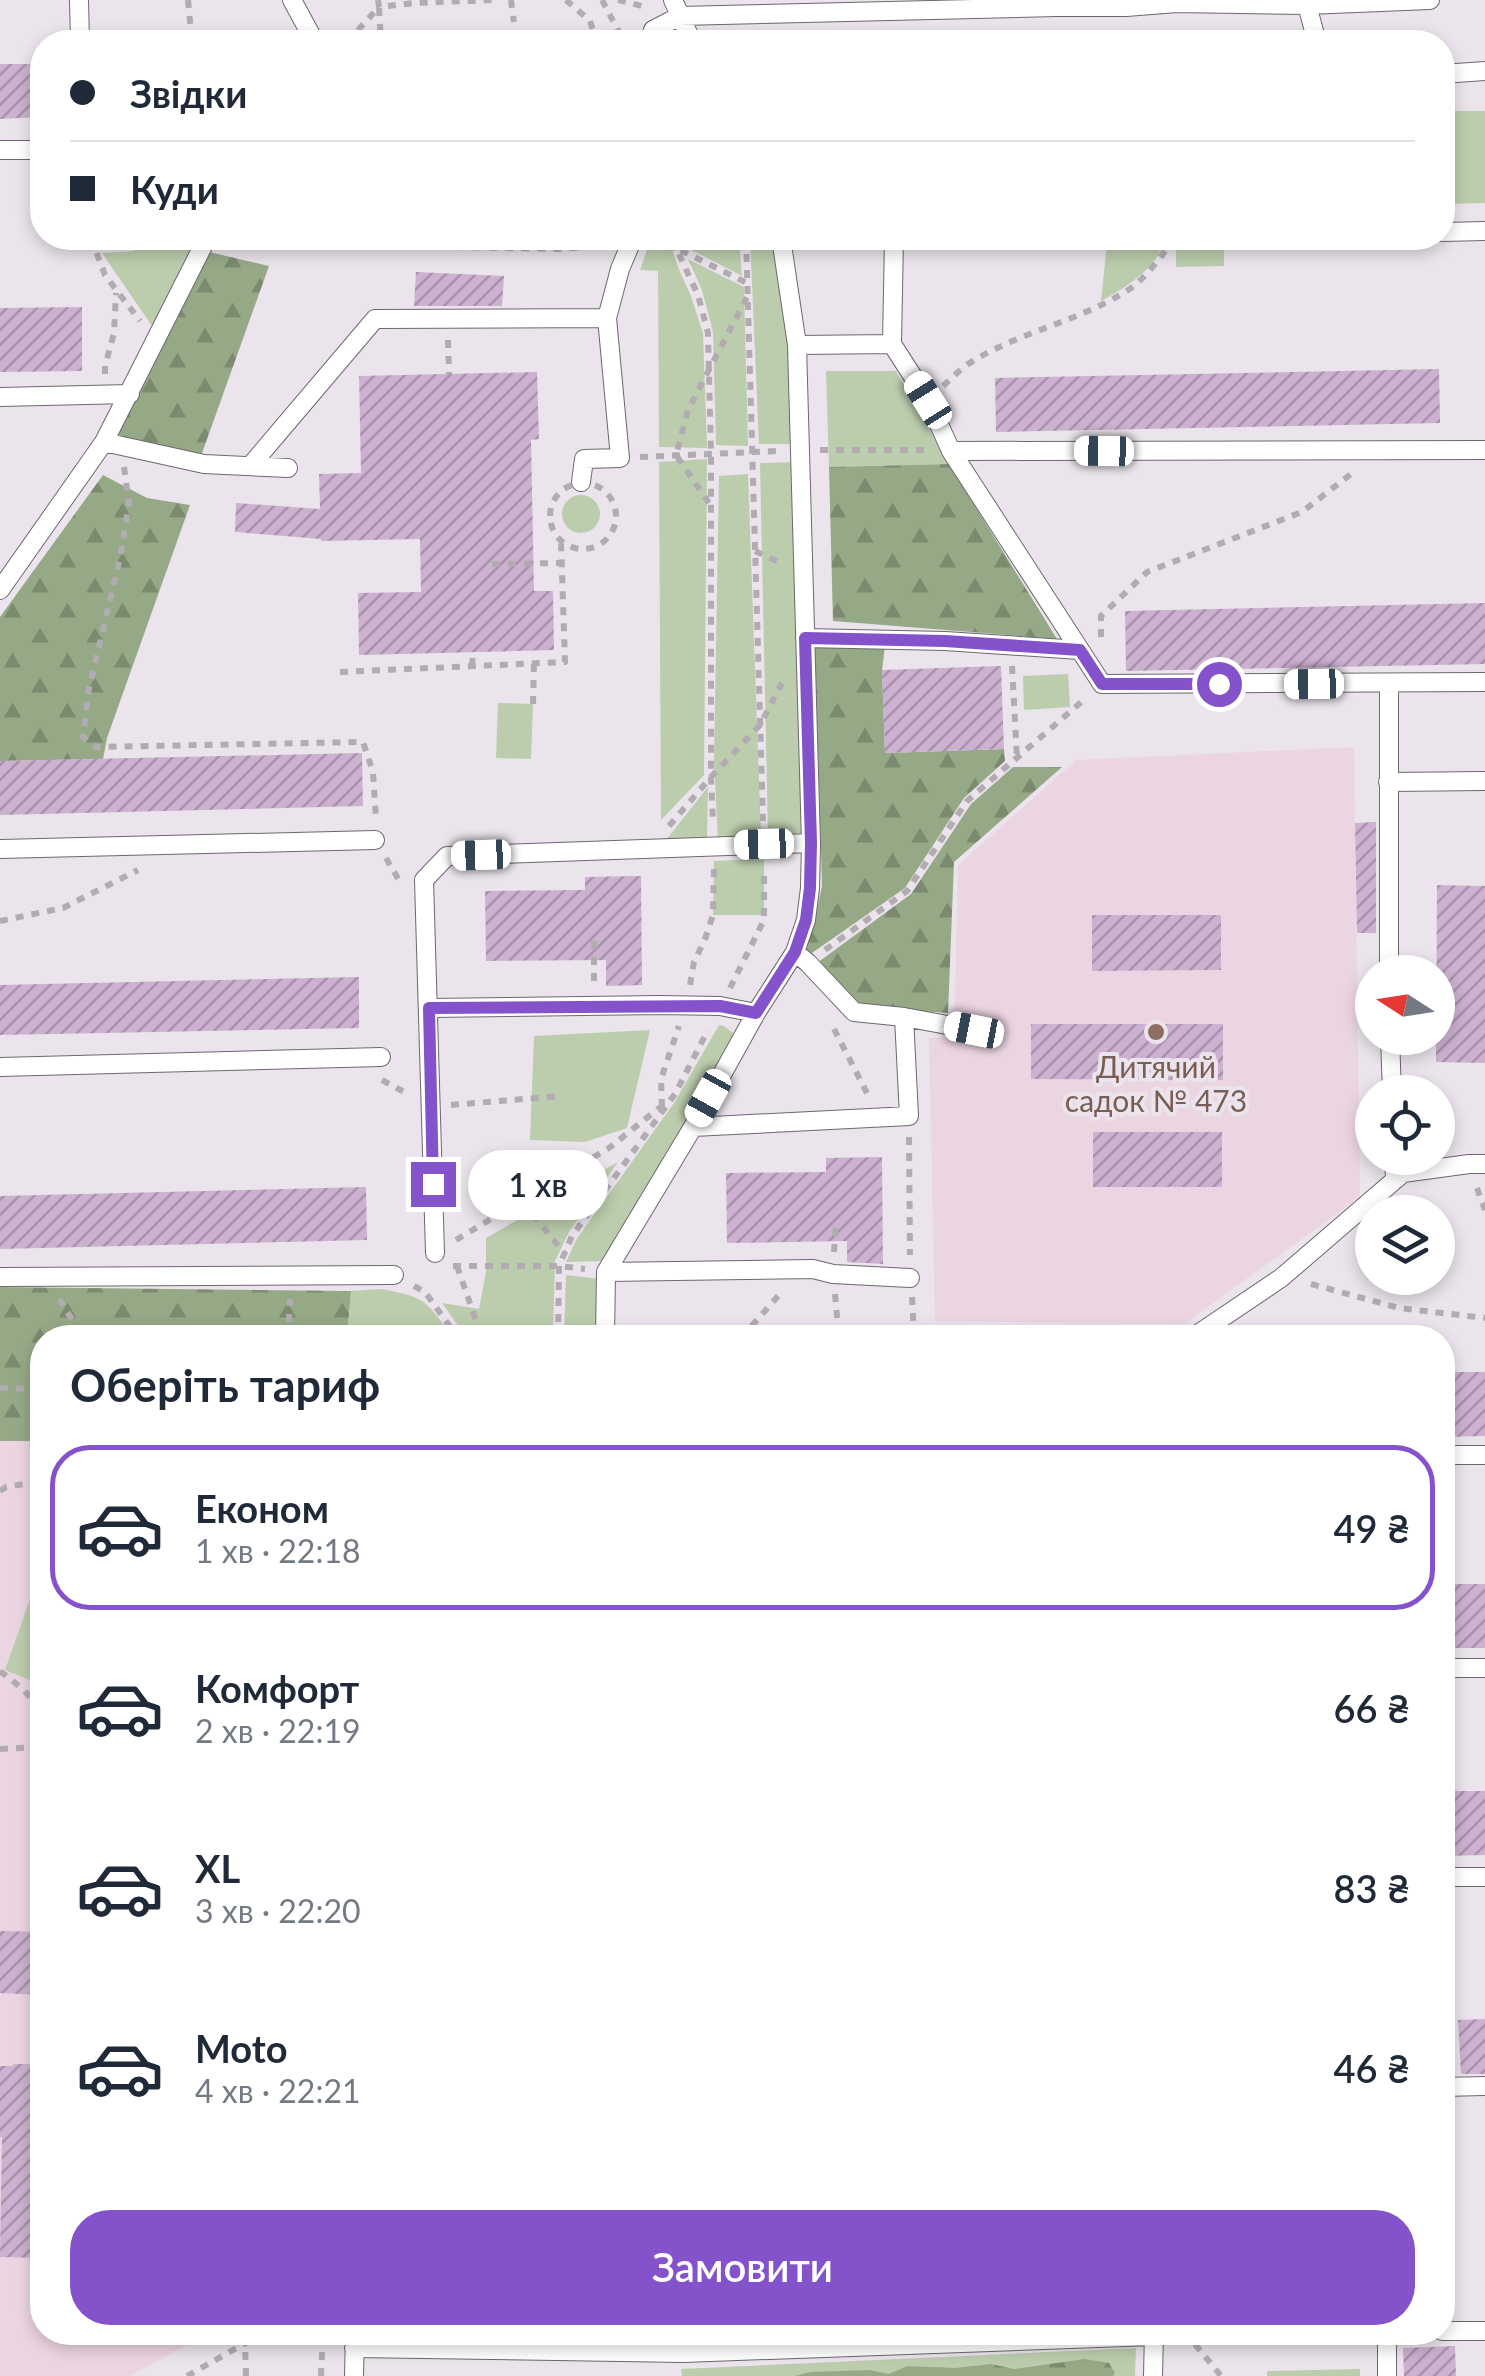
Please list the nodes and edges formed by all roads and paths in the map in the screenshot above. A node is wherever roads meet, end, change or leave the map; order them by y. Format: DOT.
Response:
graph roads {
  1 [pos="79,0"];
  2 [pos="188,0"];
  3 [pos="292,0"];
  4 [pos="488,0"];
  5 [pos="512,0"];
  6 [pos="566,0"];
  7 [pos="602,0"];
  8 [pos="1430,0"];
  9 [pos="378,4"];
  10 [pos="1307,5"];
  11 [pos="676,8"];
  12 [pos="514,22"];
  13 [pos="80,30"];
  14 [pos="191,30"];
  15 [pos="308,30"];
  16 [pos="357,30"];
  17 [pos="380,30"];
  18 [pos="593,30"];
  19 [pos="619,30"];
  20 [pos="652,30"];
  21 [pos="1314,30"];
  22 [pos="1485,72"];
  23 [pos="1455,73"];
  24 [pos="0,150"];
  25 [pos="30,150"];
  26 [pos="1485,231"];
  27 [pos="1455,232"];
  28 [pos="96,250"];
  29 [pos="201,250"];
  30 [pos="627,250"];
  31 [pos="677,250"];
  32 [pos="680,250"];
  33 [pos="746,250"];
  34 [pos="783,250"];
  35 [pos="894,250"];
  36 [pos="1166,250"];
  37 [pos="747,283"];
  38 [pos="116,291"];
  39 [pos="748,296"];
  40 [pos="607,318"];
  41 [pos="155,343"];
  42 [pos="797,344"];
  43 [pos="892,344"];
  44 [pos="708,369"];
  45 [pos="130,394"];
  46 [pos="105,395"];
  47 [pos="0,397"];
  48 [pos="928,400"];
  49 [pos="112,444"];
  50 [pos="799,450"];
  51 [pos="1382,450"];
  52 [pos="1485,450"];
  53 [pos="951,451"];
  54 [pos="752,452"];
  55 [pos="711,454"];
  56 [pos="676,455"];
  57 [pos="620,458"];
  58 [pos="251,466"];
  59 [pos="288,468"];
  60 [pos="582,482"];
  61 [pos="711,506"];
  62 [pos="561,541"];
  63 [pos="562,563"];
  64 [pos="492,564"];
  65 [pos="0,590"];
  66 [pos="805,638"];
  67 [pos="1011,645"];
  68 [pos="1080,650"];
  69 [pos="474,652"];
  70 [pos="534,663"];
  71 [pos="472,666"];
  72 [pos="340,672"];
  73 [pos="1485,682"];
  74 [pos="1389,683"];
  75 [pos="1102,684"];
  76 [pos="533,704"];
  77 [pos="760,725"];
  78 [pos="1018,758"];
  79 [pos="711,777"];
  80 [pos="1485,781"];
  81 [pos="1388,782"];
  82 [pos="375,840"];
  83 [pos="811,843"];
  84 [pos="764,844"];
  85 [pos="715,846"];
  86 [pos="650,848"];
  87 [pos="0,849"];
  88 [pos="140,869"];
  89 [pos="0,921"];
  90 [pos="594,941"];
  91 [pos="1389,955"];
  92 [pos="802,957"];
  93 [pos="595,1005"];
  94 [pos="687,1005"];
  95 [pos="720,1006"];
  96 [pos="429,1008"];
  97 [pos="756,1013"];
  98 [pos="904,1017"];
  99 [pos="829,1018"];
  100 [pos="974,1030"];
  101 [pos="381,1057"];
  102 [pos="353,1058"];
  103 [pos="0,1067"];
  104 [pos="560,1096"];
  105 [pos="670,1099"];
  106 [pos="662,1106"];
  107 [pos="431,1111"];
  108 [pos="908,1116"];
  109 [pos="880,1118"];
  110 [pos="692,1127"];
  111 [pos="1485,1164"];
  112 [pos="1395,1175"];
  113 [pos="1395,1180"];
  114 [pos="523,1202"];
  115 [pos="565,1254"];
  116 [pos="438,1259"];
  117 [pos="457,1266"];
  118 [pos="559,1266"];
  119 [pos="802,1269"];
  120 [pos="606,1272"];
  121 [pos="833,1274"];
  122 [pos="292,1276"];
  123 [pos="394,1276"];
  124 [pos="0,1277"];
  125 [pos="45,1277"];
  126 [pos="910,1278"];
  127 [pos="1281,1278"];
  128 [pos="1485,1318"];
  129 [pos="76,1325"];
  130 [pos="289,1325"];
  131 [pos="449,1325"];
  132 [pos="477,1325"];
  133 [pos="558,1325"];
  134 [pos="605,1325"];
  135 [pos="752,1325"];
  136 [pos="838,1325"];
  137 [pos="913,1325"];
  138 [pos="1211,1325"];
  139 [pos="0,1388"];
  140 [pos="30,1389"];
  141 [pos="1485,1454"];
  142 [pos="1455,1455"];
  143 [pos="30,1483"];
  144 [pos="0,1491"];
  145 [pos="1455,1668"];
  146 [pos="1485,1668"];
  147 [pos="0,1671"];
  148 [pos="30,1698"];
  149 [pos="30,1748"];
  150 [pos="0,1749"];
  151 [pos="1455,1877"];
  152 [pos="1485,1877"];
  153 [pos="1485,2086"];
  154 [pos="1455,2087"];
  155 [pos="1455,2331"];
  156 [pos="1485,2331"];
  157 [pos="241,2345"];
  158 [pos="245,2345"];
  159 [pos="322,2345"];
  160 [pos="354,2345"];
  161 [pos="455,2345"];
  162 [pos="596,2345"];
  163 [pos="882,2345"];
  164 [pos="1154,2345"];
  165 [pos="1196,2345"];
  166 [pos="1387,2345"];
  167 [pos="596,2352"];
  168 [pos="187,2376"];
  169 [pos="246,2376"];
  170 [pos="321,2376"];
  171 [pos="354,2376"];
  172 [pos="1153,2376"];
  173 [pos="1221,2376"];
  174 [pos="1388,2376"];
  1 -- 13 [label="lane"];
  2 -- 14 [label="path"];
  3 -- 15 [label="lane"];
  4 -- 9 [label="path"];
  5 -- 12 [label="path"];
  6 -- 18 [label="path"];
  7 -- 19 [label="path"];
  8 -- 10 [label="lane"];
  9 -- 16 [label="path"];
  9 -- 17 [label="path"];
  10 -- 11 [label="lane"];
  10 -- 21 [label="lane"];
  11 -- 20 [label="lane"];
  22 -- 23 [label="lane"];
  24 -- 25 [label="lane"];
  26 -- 27 [label="lane"];
  28 -- 38 [label="path"];
  29 -- 41 [label="lane"];
  30 -- 40 [label="lane"];
  31 -- 44 [label="path"];
  32 -- 37 [label="path"];
  33 -- 37 [label="path"];
  34 -- 42 [label="lane"];
  35 -- 43 [label="lane"];
  36 -- 48 [label="path"];
  37 -- 39 [label="path"];
  38 -- 41 [label="path"];
  38 -- 46 [label="path"];
  39 -- 44 [label="path"];
  39 -- 54 [label="path"];
  40 -- 57 [label="lane"];
  40 -- 58 [label="lane"];
  41 -- 45 [label="lane"];
  42 -- 43 [label="lane"];
  42 -- 50 [label="lane"];
  43 -- 48 [label="lane"];
  44 -- 55 [label="path"];
  44 -- 56 [label="path"];
  45 -- 46 [label="lane"];
  45 -- 49 [label="lane"];
  46 -- 47 [label="lane"];
  48 -- 53 [label="lane"];
  49 -- 58 [label="lane"];
  49 -- 65 [label="lane"];
  49 -- 82 [label="path"];
  50 -- 53 [label="path"];
  50 -- 54 [label="path"];
  50 -- 66 [label="lane"];
  51 -- 52 [label="lane"];
  51 -- 53 [label="lane"];
  51 -- 75 [label="path"];
  53 -- 68 [label="lane"];
  54 -- 55 [label="path"];
  54 -- 77 [label="path"];
  55 -- 56 [label="path"];
  55 -- 61 [label="path"];
  56 -- 57 [label="path"];
  56 -- 61 [label="path"];
  57 -- 60 [label="lane"];
  58 -- 59 [label="lane"];
  60 -- 62 [label="path"];
  60 -- 62 [label="path"];
  61 -- 79 [label="path"];
  62 -- 63 [label="path"];
  63 -- 64 [label="path"];
  63 -- 70 [label="path"];
  66 -- 67 [label="lane"];
  66 -- 77 [label="path"];
  66 -- 83 [label="lane"];
  67 -- 68 [label="lane"];
  67 -- 78 [label="path"];
  68 -- 75 [label="lane"];
  69 -- 71 [label="path"];
  70 -- 71 [label="path"];
  70 -- 76 [label="path"];
  71 -- 72 [label="path"];
  73 -- 74 [label="lane"];
  74 -- 75 [label="lane"];
  74 -- 81 [label="lane"];
  75 -- 78 [label="path"];
  77 -- 79 [label="path"];
  77 -- 84 [label="path"];
  78 -- 92 [label="path"];
  79 -- 85 [label="path"];
  79 -- 86 [label="path"];
  80 -- 81 [label="lane"];
  81 -- 91 [label="lane"];
  82 -- 87 [label="lane"];
  83 -- 84 [label="lane"];
  83 -- 92 [label="lane"];
  84 -- 85 [label="lane"];
  84 -- 95 [label="path"];
  85 -- 86 [label="lane"];
  85 -- 94 [label="path"];
  86 -- 96 [label="lane"];
  88 -- 89 [label="path"];
  90 -- 93 [label="path"];
  92 -- 97 [label="lane"];
  92 -- 98 [label="lane"];
  93 -- 94 [label="lane"];
  93 -- 96 [label="lane"];
  94 -- 95 [label="lane"];
  94 -- 106 [label="path"];
  95 -- 97 [label="lane"];
  95 -- 105 [label="path"];
  96 -- 107 [label="lane"];
  97 -- 110 [label="lane"];
  98 -- 100 [label="lane"];
  98 -- 108 [label="lane"];
  99 -- 109 [label="path"];
  101 -- 102 [label="lane"];
  102 -- 103 [label="lane"];
  102 -- 107 [label="path"];
  104 -- 107 [label="path"];
  105 -- 106 [label="path"];
  105 -- 115 [label="path"];
  106 -- 114 [label="path"];
  107 -- 116 [label="lane"];
  108 -- 109 [label="lane"];
  108 -- 126 [label="path"];
  109 -- 110 [label="lane"];
  110 -- 120 [label="lane"];
  111 -- 113 [label="lane"];
  112 -- 113 [label="lane"];
  113 -- 127 [label="lane"];
  114 -- 115 [label="path"];
  114 -- 116 [label="path"];
  115 -- 118 [label="path"];
  116 -- 117 [label="path"];
  117 -- 118 [label="path"];
  117 -- 132 [label="path"];
  118 -- 120 [label="path"];
  118 -- 133 [label="path"];
  119 -- 120 [label="lane"];
  119 -- 121 [label="lane"];
  119 -- 135 [label="path"];
  120 -- 134 [label="lane"];
  121 -- 126 [label="lane"];
  121 -- 136 [label="path"];
  122 -- 123 [label="lane"];
  122 -- 125 [label="lane"];
  122 -- 130 [label="path"];
  123 -- 131 [label="path"];
  124 -- 125 [label="lane"];
  125 -- 129 [label="path"];
  126 -- 137 [label="path"];
  127 -- 128 [label="path"];
  127 -- 138 [label="lane"];
  139 -- 140 [label="path"];
  141 -- 142 [label="lane"];
  143 -- 144 [label="path"];
  145 -- 146 [label="lane"];
  147 -- 148 [label="path"];
  149 -- 150 [label="path"];
  151 -- 152 [label="lane"];
  153 -- 154 [label="lane"];
  155 -- 156 [label="lane"];
  157 -- 168 [label="path"];
  158 -- 169 [label="path"];
  159 -- 170 [label="path"];
  160 -- 171 [label="lane"];
  161 -- 167 [label="lane"];
  162 -- 167 [label="lane"];
  163 -- 167 [label="lane"];
  164 -- 172 [label="lane"];
  165 -- 173 [label="path"];
  166 -- 174 [label="lane"];
}
